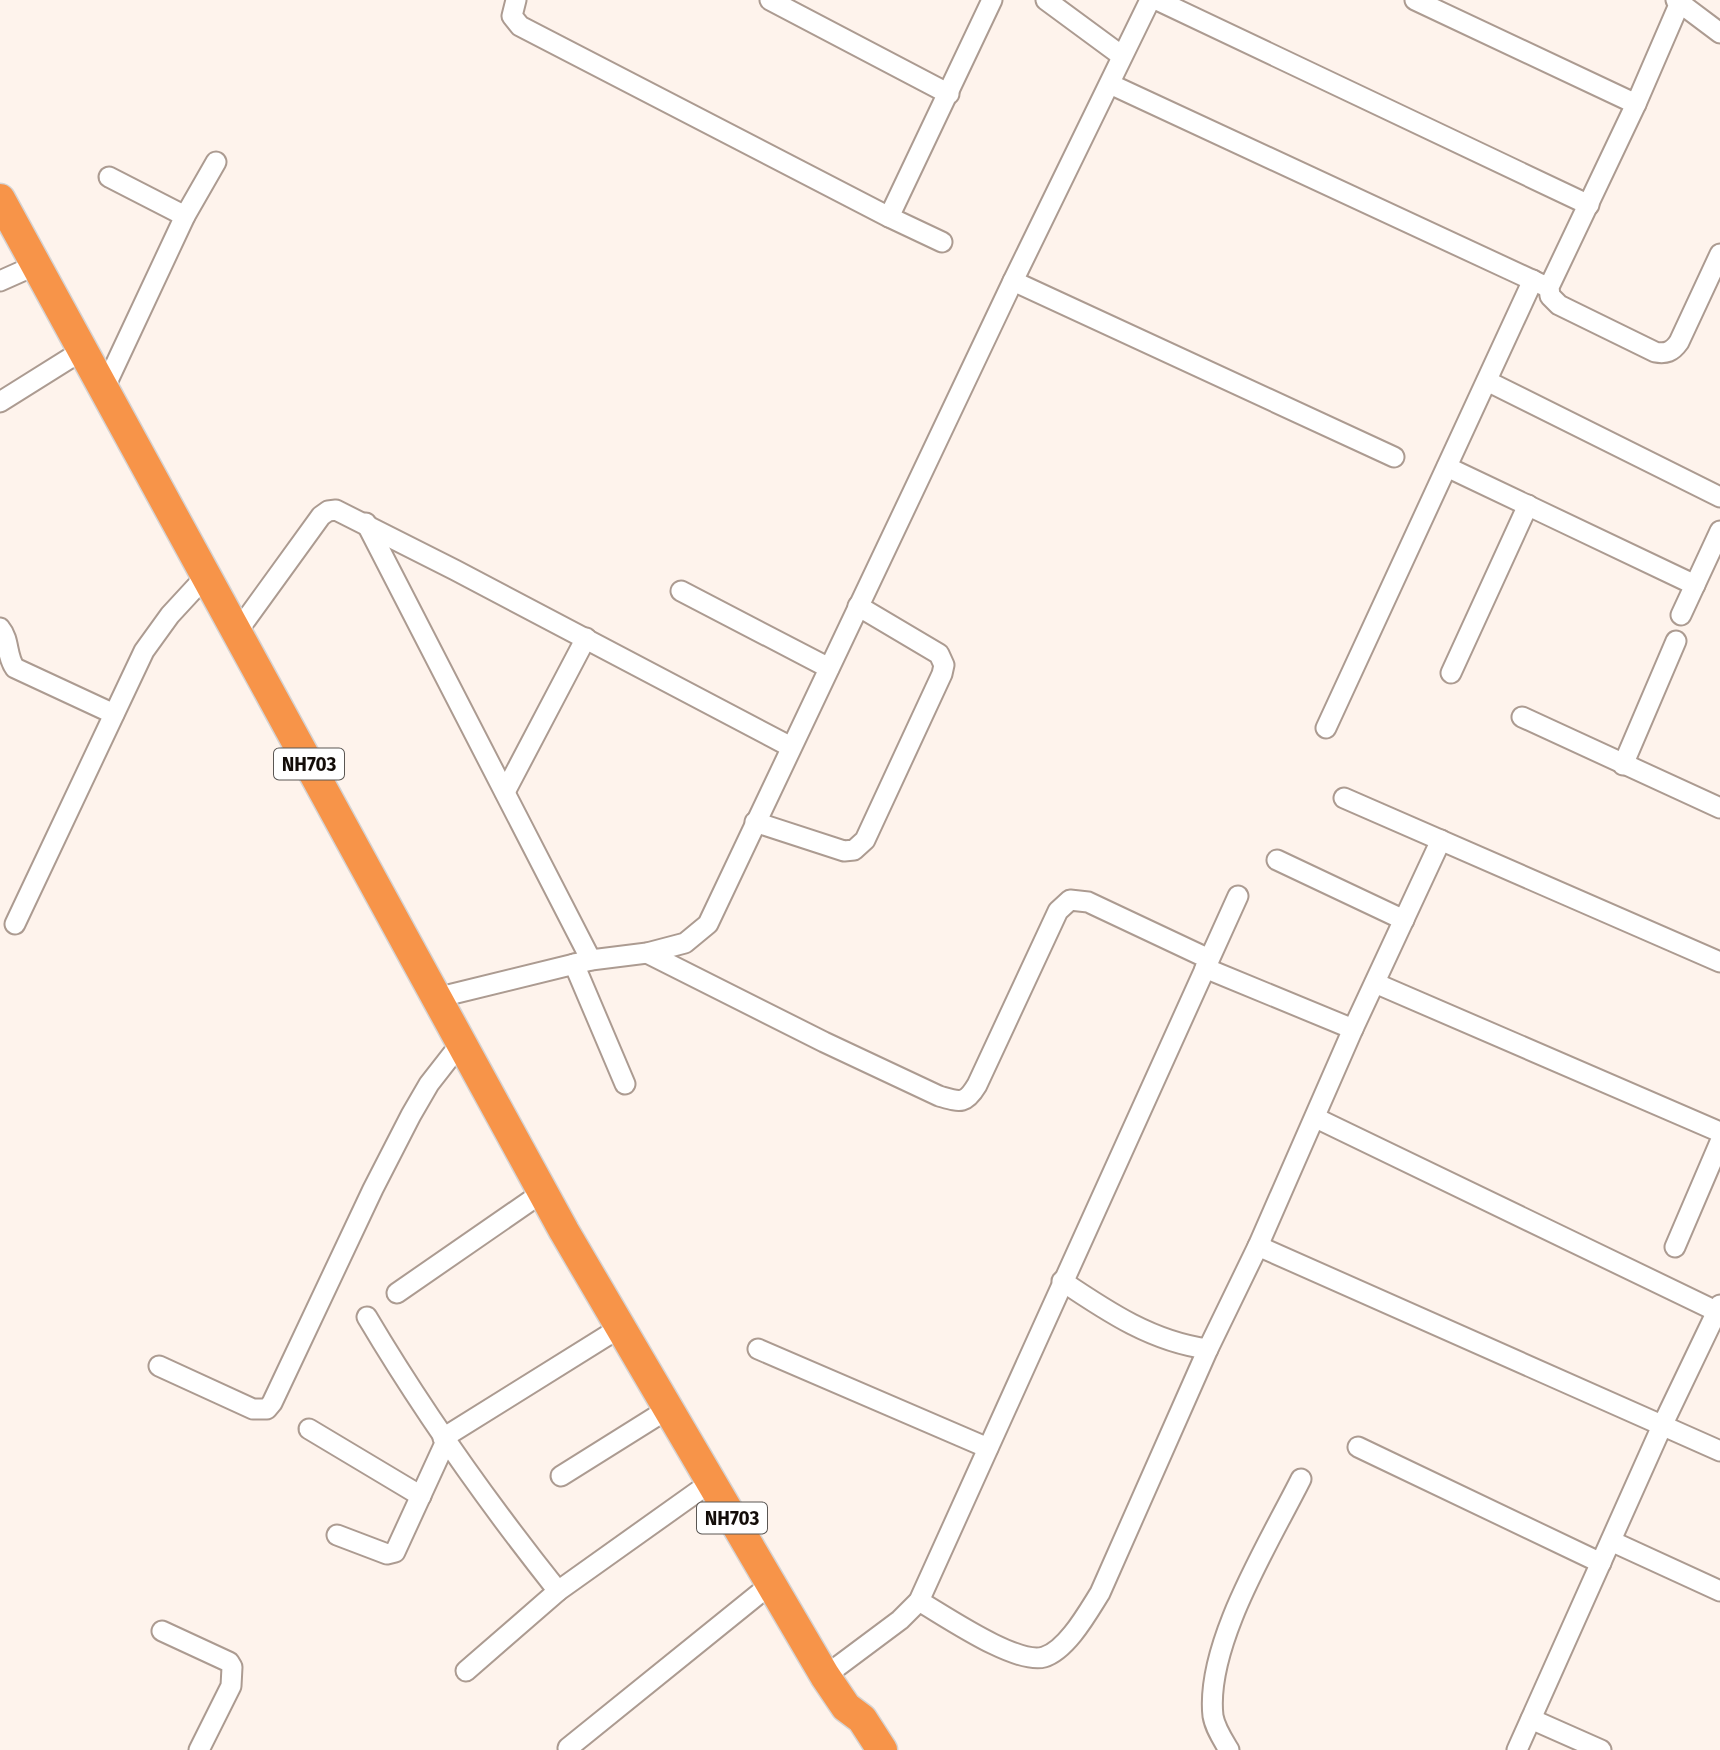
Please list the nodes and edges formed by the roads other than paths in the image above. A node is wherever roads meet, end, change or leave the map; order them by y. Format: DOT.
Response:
graph roads {
  1 [pos="516,0"];
  2 [pos="770,0"];
  3 [pos="992,0"];
  4 [pos="1046,0"];
  5 [pos="1150,0"];
  6 [pos="1157,0"];
  7 [pos="1415,0"];
  8 [pos="1679,1"];
  9 [pos="1720,33"];
  10 [pos="1122,56"];
  11 [pos="1111,85"];
  12 [pos="949,94"];
  13 [pos="1636,104"];
  14 [pos="216,162"];
  15 [pos="109,177"];
  16 [pos="0,198"];
  17 [pos="1588,205"];
  18 [pos="185,216"];
  19 [pos="889,217"];
  20 [pos="942,242"];
  21 [pos="1720,254"];
  22 [pos="36,265"];
  23 [pos="0,281"];
  24 [pos="1013,281"];
  25 [pos="1541,284"];
  26 [pos="83,350"];
  27 [pos="1487,381"];
  28 [pos="104,389"];
  29 [pos="0,402"];
  30 [pos="1394,457"];
  31 [pos="1447,467"];
  32 [pos="1720,497"];
  33 [pos="1528,505"];
  34 [pos="366,523"];
  35 [pos="1720,531"];
  36 [pos="206,576"];
  37 [pos="1695,585"];
  38 [pos="681,591"];
  39 [pos="858,606"];
  40 [pos="1681,615"];
  41 [pos="0,628"];
  42 [pos="237,632"];
  43 [pos="586,638"];
  44 [pos="1676,641"];
  45 [pos="829,668"];
  46 [pos="1451,673"];
  47 [pos="114,714"];
  48 [pos="1522,717"];
  49 [pos="1326,728"];
  50 [pos="791,747"];
  51 [pos="1623,765"];
  52 [pos="505,792"];
  53 [pos="1344,798"];
  54 [pos="1718,802"];
  55 [pos="755,822"];
  56 [pos="1441,840"];
  57 [pos="1277,860"];
  58 [pos="1238,896"];
  59 [pos="1404,920"];
  60 [pos="15,925"];
  61 [pos="647,953"];
  62 [pos="582,962"];
  63 [pos="1720,962"];
  64 [pos="1207,964"];
  65 [pos="1375,983"];
  66 [pos="436,998"];
  67 [pos="1353,1029"];
  68 [pos="461,1043"];
  69 [pos="625,1084"];
  70 [pos="1316,1118"];
  71 [pos="1720,1132"];
  72 [pos="1720,1142"];
  73 [pos="543,1192"];
  74 [pos="1258,1246"];
  75 [pos="1675,1247"];
  76 [pos="1062,1281"];
  77 [pos="397,1293"];
  78 [pos="1719,1310"];
  79 [pos="367,1317"];
  80 [pos="621,1328"];
  81 [pos="758,1349"];
  82 [pos="1208,1349"];
  83 [pos="159,1366"];
  84 [pos="668,1409"];
  85 [pos="1662,1426"];
  86 [pos="309,1429"];
  87 [pos="445,1440"];
  88 [pos="1358,1447"];
  89 [pos="988,1448"];
  90 [pos="1720,1451"];
  91 [pos="561,1476"];
  92 [pos="1301,1479"];
  93 [pos="711,1482"];
  94 [pos="421,1496"];
  95 [pos="337,1535"];
  96 [pos="1611,1541"];
  97 [pos="1601,1563"];
  98 [pos="771,1584"];
  99 [pos="558,1591"];
  100 [pos="1720,1591"];
  101 [pos="919,1601"];
  102 [pos="162,1631"];
  103 [pos="466,1671"];
  104 [pos="825,1676"];
  105 [pos="846,1707"];
  106 [pos="1531,1719"];
  107 [pos="568,1748"];
  108 [pos="199,1750"];
  109 [pos="859,1750"];
  110 [pos="882,1750"];
  111 [pos="1229,1750"];
  112 [pos="1517,1750"];
  113 [pos="1601,1750"];
  1 -- 19 [label="street"];
  2 -- 12 [label="street"];
  3 -- 12 [label="street"];
  4 -- 10 [label="street"];
  5 -- 10 [label="street"];
  6 -- 17 [label="street"];
  7 -- 13 [label="street"];
  8 -- 9 [label="street"];
  8 -- 13 [label="street"];
  10 -- 11 [label="street"];
  11 -- 24 [label="street"];
  11 -- 25 [label="street"];
  12 -- 19 [label="street"];
  13 -- 17 [label="street"];
  14 -- 18 [label="street"];
  15 -- 18 [label="street"];
  16 -- 22 [label="highway, NH703"];
  17 -- 25 [label="street"];
  18 -- 28 [label="street"];
  19 -- 20 [label="street"];
  21 -- 25 [label="street"];
  22 -- 23 [label="street"];
  22 -- 26 [label="highway, NH703"];
  24 -- 30 [label="street"];
  24 -- 39 [label="street"];
  25 -- 27 [label="street"];
  26 -- 28 [label="highway, NH703"];
  26 -- 29 [label="street"];
  27 -- 31 [label="street"];
  27 -- 32 [label="street"];
  28 -- 36 [label="highway, NH703"];
  31 -- 33 [label="street"];
  31 -- 49 [label="street"];
  33 -- 37 [label="street"];
  33 -- 46 [label="street"];
  34 -- 42 [label="street"];
  34 -- 43 [label="street"];
  34 -- 52 [label="street"];
  35 -- 37 [label="street"];
  36 -- 42 [label="highway, NH703"];
  36 -- 47 [label="street"];
  37 -- 40 [label="street"];
  38 -- 45 [label="street"];
  39 -- 45 [label="street"];
  39 -- 55 [label="street"];
  41 -- 47 [label="street"];
  42 -- 66 [label="highway, NH703"];
  43 -- 50 [label="street"];
  43 -- 52 [label="street"];
  44 -- 51 [label="street"];
  45 -- 50 [label="street"];
  47 -- 60 [label="street"];
  48 -- 51 [label="street"];
  50 -- 55 [label="street"];
  51 -- 54 [label="street"];
  52 -- 62 [label="street"];
  53 -- 56 [label="street"];
  55 -- 61 [label="street"];
  56 -- 59 [label="street"];
  56 -- 63 [label="street"];
  57 -- 59 [label="street"];
  58 -- 64 [label="street"];
  59 -- 65 [label="street"];
  61 -- 62 [label="street"];
  61 -- 64 [label="street"];
  62 -- 66 [label="street"];
  62 -- 69 [label="street"];
  64 -- 67 [label="street"];
  64 -- 76 [label="street"];
  65 -- 67 [label="street"];
  65 -- 71 [label="street"];
  66 -- 68 [label="highway, NH703"];
  67 -- 70 [label="street"];
  68 -- 73 [label="highway, NH703"];
  68 -- 83 [label="street"];
  70 -- 74 [label="street"];
  70 -- 78 [label="street"];
  72 -- 75 [label="street"];
  73 -- 77 [label="street"];
  73 -- 80 [label="highway, NH703"];
  74 -- 82 [label="street"];
  74 -- 85 [label="street"];
  76 -- 82 [label="street"];
  76 -- 89 [label="street"];
  78 -- 85 [label="street"];
  79 -- 87 [label="street"];
  80 -- 84 [label="highway, NH703"];
  80 -- 87 [label="street"];
  81 -- 89 [label="street"];
  82 -- 101 [label="street"];
  84 -- 91 [label="street"];
  84 -- 93 [label="highway, NH703"];
  85 -- 90 [label="street"];
  85 -- 96 [label="street"];
  86 -- 94 [label="street"];
  87 -- 94 [label="street"];
  87 -- 99 [label="street"];
  88 -- 97 [label="street"];
  89 -- 101 [label="street"];
  92 -- 111 [label="street"];
  93 -- 98 [label="highway, NH703"];
  93 -- 99 [label="street"];
  94 -- 95 [label="street"];
  96 -- 97 [label="street"];
  96 -- 100 [label="street"];
  97 -- 106 [label="street"];
  98 -- 104 [label="highway, NH703"];
  98 -- 107 [label="street"];
  99 -- 103 [label="street"];
  101 -- 104 [label="street"];
  102 -- 108 [label="street"];
  104 -- 105 [label="highway, NH703"];
  105 -- 109 [label="highway, NH703"];
  105 -- 110 [label="highway, NH703"];
  106 -- 112 [label="street"];
  106 -- 113 [label="street"];
}
